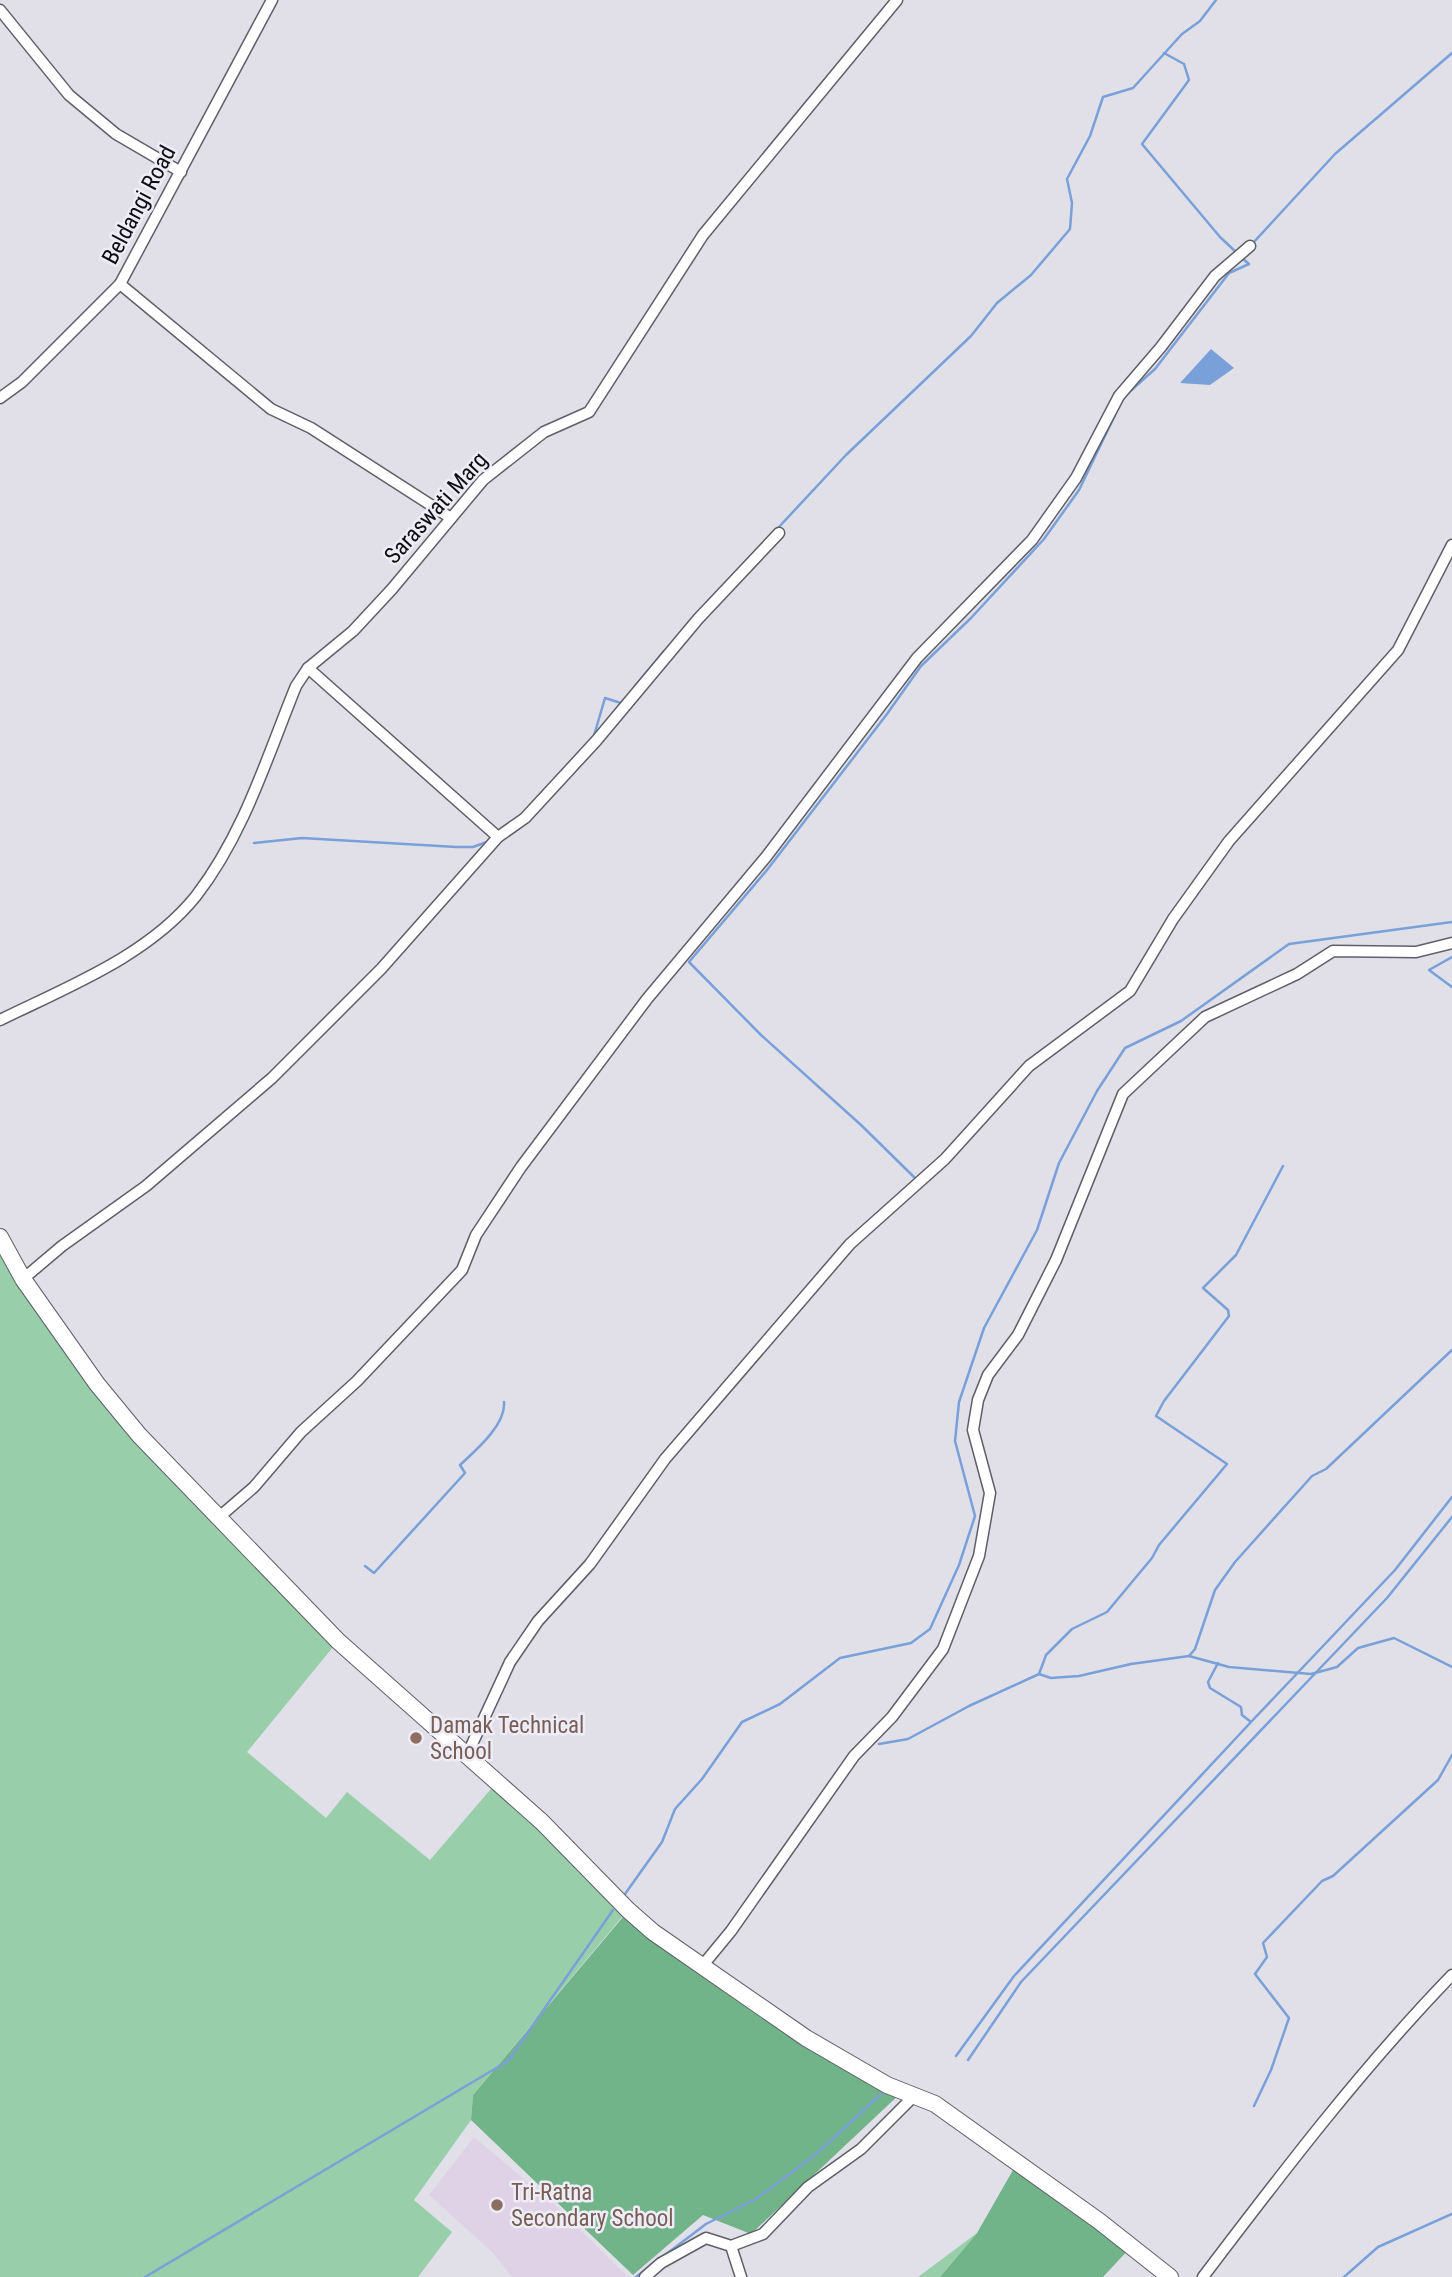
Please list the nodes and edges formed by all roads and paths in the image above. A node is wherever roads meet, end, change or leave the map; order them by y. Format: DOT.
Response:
graph roads {
  1 [pos="272,0"];
  2 [pos="897,0"];
  3 [pos="0,10"];
  4 [pos="181,172"];
  5 [pos="1250,246"];
  6 [pos="120,284"];
  7 [pos="0,398"];
  8 [pos="451,518"];
  9 [pos="779,533"];
  10 [pos="1452,545"];
  11 [pos="308,668"];
  12 [pos="498,837"];
  13 [pos="1452,943"];
  14 [pos="0,1020"];
  15 [pos="0,1237"];
  16 [pos="23,1279"];
  17 [pos="218,1518"];
  18 [pos="467,1755"];
  19 [pos="703,1965"];
  20 [pos="1452,1975"];
  21 [pos="914,2096"];
  22 [pos="731,2246"];
  23 [pos="645,2277"];
  24 [pos="741,2277"];
  25 [pos="1170,2277"];
  26 [pos="1203,2277"];
  1 -- 4 [label="street, Beldangi Road"];
  2 -- 8 [label="street, Saraswati Marg"];
  3 -- 4 [label="street"];
  4 -- 6 [label="street, Beldangi Road"];
  5 -- 17 [label="street"];
  6 -- 7 [label="street, Beldangi Road"];
  6 -- 8 [label="street"];
  8 -- 11 [label="street, Saraswati Marg"];
  9 -- 12 [label="street"];
  10 -- 18 [label="street"];
  11 -- 12 [label="street"];
  11 -- 14 [label="street, Saraswati Marg"];
  12 -- 16 [label="street"];
  13 -- 19 [label="street"];
  15 -- 16 [label="street"];
  16 -- 17 [label="street"];
  17 -- 18 [label="street"];
  18 -- 19 [label="street"];
  19 -- 21 [label="street"];
  20 -- 26 [label="street"];
  21 -- 22 [label="street"];
  21 -- 25 [label="street"];
  22 -- 23 [label="street"];
  22 -- 24 [label="street"];
}
